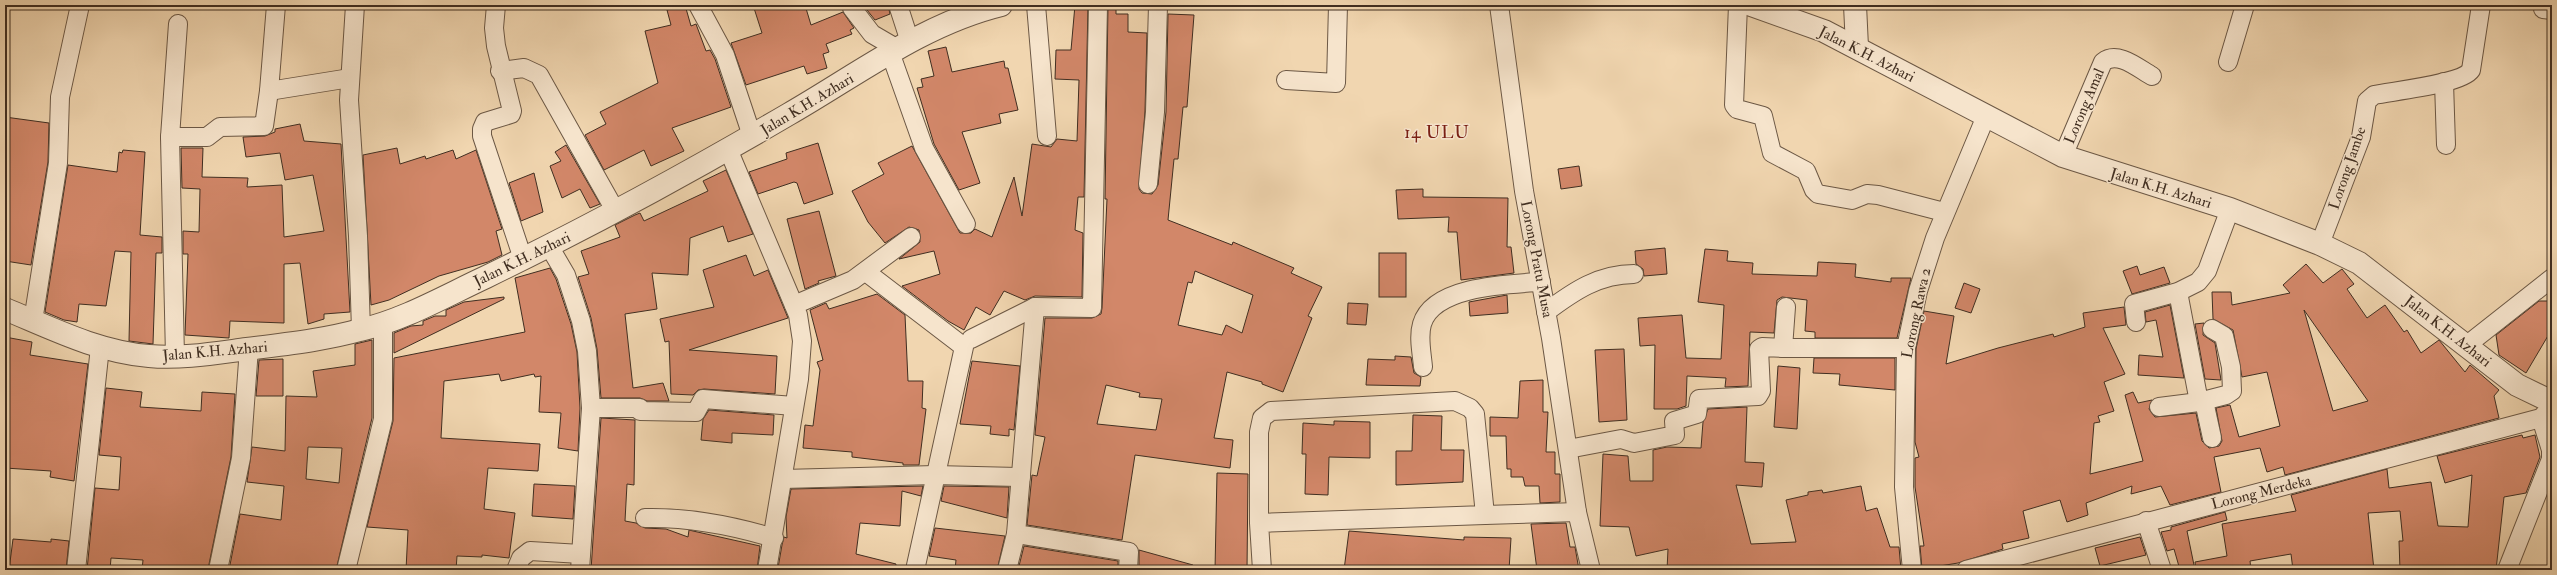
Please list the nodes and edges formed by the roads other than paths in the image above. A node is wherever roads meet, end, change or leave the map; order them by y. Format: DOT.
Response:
graph roads {
  1 [pos="80,5"];
  2 [pos="276,5"];
  3 [pos="355,5"];
  4 [pos="496,5"];
  5 [pos="698,5"];
  6 [pos="898,5"];
  7 [pos="1001,5"];
  8 [pos="1036,5"];
  9 [pos="1098,5"];
  10 [pos="1158,5"];
  11 [pos="1338,5"];
  12 [pos="1499,5"];
  13 [pos="1738,5"];
  14 [pos="1751,5"];
  15 [pos="1856,5"];
  16 [pos="2245,5"];
  17 [pos="2481,5"];
  18 [pos="852,8"];
  19 [pos="978,8"];
  20 [pos="178,24"];
  21 [pos="899,47"];
  22 [pos="1857,47"];
  23 [pos="2228,62"];
  24 [pos="500,71"];
  25 [pos="2152,76"];
  26 [pos="350,78"];
  27 [pos="1286,80"];
  28 [pos="2444,82"];
  29 [pos="269,91"];
  30 [pos="1986,116"];
  31 [pos="752,136"];
  32 [pos="1047,136"];
  33 [pos="170,137"];
  34 [pos="2446,145"];
  35 [pos="728,149"];
  36 [pos="2063,156"];
  37 [pos="1148,184"];
  38 [pos="2230,210"];
  39 [pos="616,212"];
  40 [pos="1944,212"];
  41 [pos="966,224"];
  42 [pos="911,237"];
  43 [pos="2320,244"];
  44 [pos="549,246"];
  45 [pos="523,259"];
  46 [pos="1634,274"];
  47 [pos="859,276"];
  48 [pos="2552,278"];
  49 [pos="1541,282"];
  50 [pos="2178,292"];
  51 [pos="794,305"];
  52 [pos="1035,307"];
  53 [pos="1786,308"];
  54 [pos="5,311"];
  55 [pos="1546,312"];
  56 [pos="33,321"];
  57 [pos="2136,322"];
  58 [pos="383,323"];
  59 [pos="2212,329"];
  60 [pos="361,330"];
  61 [pos="971,339"];
  62 [pos="2467,345"];
  63 [pos="100,347"];
  64 [pos="249,348"];
  65 [pos="1783,348"];
  66 [pos="1906,348"];
  67 [pos="175,356"];
  68 [pos="1423,367"];
  69 [pos="2201,402"];
  70 [pos="794,406"];
  71 [pos="2159,407"];
  72 [pos="591,408"];
  73 [pos="2548,409"];
  74 [pos="2212,438"];
  75 [pos="1568,448"];
  76 [pos="935,475"];
  77 [pos="1021,477"];
  78 [pos="783,479"];
  79 [pos="1577,512"];
  80 [pos="1486,515"];
  81 [pos="645,518"];
  82 [pos="2146,521"];
  83 [pos="1259,523"];
  84 [pos="1016,534"];
  85 [pos="774,538"];
  86 [pos="580,562"];
  87 [pos="76,570"];
  88 [pos="218,570"];
  89 [pos="346,570"];
  90 [pos="516,570"];
  91 [pos="767,570"];
  92 [pos="915,570"];
  93 [pos="1007,570"];
  94 [pos="1128,570"];
  95 [pos="1262,570"];
  96 [pos="1591,570"];
  97 [pos="1912,570"];
  98 [pos="1966,570"];
  99 [pos="2162,570"];
  100 [pos="2506,570"];
  1 -- 56 [label="street"];
  2 -- 29 [label="street"];
  3 -- 26 [label="street"];
  4 -- 24 [label="street"];
  5 -- 31 [label="street"];
  6 -- 21 [label="street"];
  7 -- 19 [label="street, Jalan K.H. Azhari"];
  8 -- 32 [label="street"];
  9 -- 52 [label="street"];
  10 -- 37 [label="street"];
  11 -- 27 [label="street"];
  12 -- 49 [label="street, Lorong Pratu Musa"];
  13 -- 40 [label="street"];
  14 -- 22 [label="street, Jalan K.H. Azhari"];
  15 -- 22 [label="street"];
  16 -- 23 [label="street"];
  17 -- 28 [label="street, Lorong Jambe"];
  18 -- 21 [label="street"];
  19 -- 21 [label="street, Jalan K.H. Azhari"];
  20 -- 33 [label="street"];
  21 -- 31 [label="street, Jalan K.H. Azhari"];
  21 -- 41 [label="street"];
  22 -- 30 [label="street, Jalan K.H. Azhari"];
  24 -- 39 [label="street"];
  24 -- 45 [label="street"];
  25 -- 36 [label="street, Lorong Amal"];
  26 -- 29 [label="street"];
  26 -- 60 [label="street"];
  28 -- 34 [label="street"];
  28 -- 43 [label="street, Lorong Jambe"];
  29 -- 33 [label="street"];
  30 -- 36 [label="street, Jalan K.H. Azhari"];
  30 -- 40 [label="street, Lorong Rawa 2"];
  31 -- 35 [label="street, Jalan K.H. Azhari"];
  33 -- 67 [label="street"];
  35 -- 39 [label="street, Jalan K.H. Azhari"];
  35 -- 51 [label="street"];
  36 -- 38 [label="street, Jalan K.H. Azhari"];
  38 -- 43 [label="street, Jalan K.H. Azhari"];
  38 -- 50 [label="street"];
  39 -- 44 [label="street, Jalan K.H. Azhari"];
  40 -- 66 [label="street, Lorong Rawa 2"];
  42 -- 47 [label="street"];
  43 -- 62 [label="street, Jalan K.H. Azhari"];
  44 -- 45 [label="street, Jalan K.H. Azhari"];
  44 -- 72 [label="street"];
  45 -- 58 [label="street, Jalan K.H. Azhari"];
  46 -- 55 [label="street"];
  47 -- 51 [label="street"];
  47 -- 76 [label="street"];
  48 -- 62 [label="street"];
  49 -- 55 [label="street, Lorong Pratu Musa"];
  49 -- 68 [label="street"];
  50 -- 57 [label="street"];
  50 -- 69 [label="street"];
  51 -- 70 [label="street"];
  52 -- 61 [label="street"];
  52 -- 77 [label="street"];
  53 -- 65 [label="street"];
  54 -- 56 [label="street, Jalan K.H. Azhari"];
  55 -- 75 [label="street, Lorong Pratu Musa"];
  56 -- 63 [label="street, Jalan K.H. Azhari"];
  58 -- 60 [label="street, Jalan K.H. Azhari"];
  58 -- 89 [label="street"];
  59 -- 69 [label="street"];
  60 -- 64 [label="street, Jalan K.H. Azhari"];
  62 -- 73 [label="street, Jalan K.H. Azhari"];
  63 -- 67 [label="street, Jalan K.H. Azhari"];
  63 -- 87 [label="street"];
  64 -- 67 [label="street, Jalan K.H. Azhari"];
  64 -- 88 [label="street"];
  65 -- 66 [label="street"];
  65 -- 75 [label="street"];
  66 -- 97 [label="street, Lorong Rawa 2"];
  69 -- 71 [label="street"];
  69 -- 74 [label="street"];
  70 -- 72 [label="street"];
  70 -- 78 [label="street"];
  72 -- 86 [label="street"];
  73 -- 82 [label="street, Lorong Merdeka"];
  73 -- 100 [label="street"];
  75 -- 79 [label="street, Lorong Pratu Musa"];
  76 -- 77 [label="street"];
  76 -- 78 [label="street"];
  76 -- 92 [label="street"];
  77 -- 84 [label="street"];
  78 -- 85 [label="street"];
  79 -- 80 [label="street"];
  79 -- 96 [label="street, Lorong Pratu Musa"];
  80 -- 83 [label="street"];
  80 -- 83 [label="street"];
  81 -- 85 [label="street"];
  82 -- 98 [label="street, Lorong Merdeka"];
  82 -- 99 [label="street"];
  83 -- 95 [label="street"];
  84 -- 93 [label="street"];
  84 -- 94 [label="street"];
  85 -- 91 [label="street"];
  86 -- 90 [label="street"];
}
